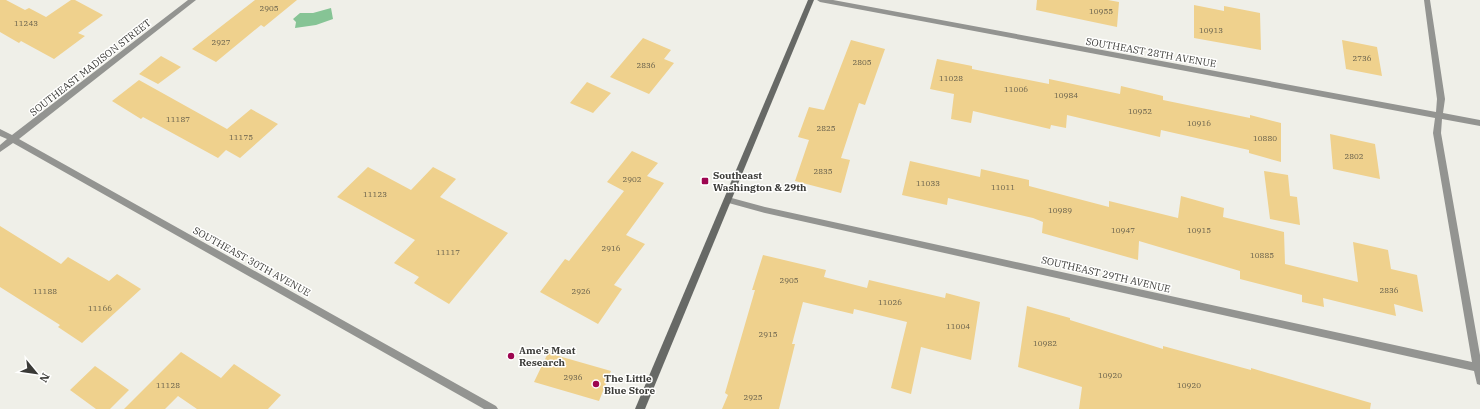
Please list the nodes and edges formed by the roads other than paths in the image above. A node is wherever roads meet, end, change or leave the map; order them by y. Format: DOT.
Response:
graph roads {
  1 [pos="193,0"];
  2 [pos="811,0"];
  3 [pos="820,0"];
  4 [pos="1426,0"];
  5 [pos="1439,115"];
  6 [pos="1480,123"];
  7 [pos="0,132"];
  8 [pos="13,139"];
  9 [pos="0,149"];
  10 [pos="728,200"];
  11 [pos="1479,368"];
  12 [pos="1480,381"];
  13 [pos="494,409"];
  14 [pos="640,409"];
  1 -- 8 [label="street, SOUTHEAST MADISON STREET"];
  2 -- 10 [label="street"];
  3 -- 5 [label="street, SOUTHEAST 28TH AVENUE"];
  4 -- 5 [label="street"];
  5 -- 6 [label="street, SOUTHEAST 28TH AVENUE"];
  5 -- 11 [label="street"];
  7 -- 8 [label="street, SOUTHEAST 30TH AVENUE"];
  8 -- 9 [label="street, SOUTHEAST MADISON STREET"];
  8 -- 13 [label="street, SOUTHEAST 30TH AVENUE"];
  10 -- 11 [label="street, SOUTHEAST 29TH AVENUE"];
  10 -- 14 [label="street"];
  11 -- 12 [label="street"];
}
